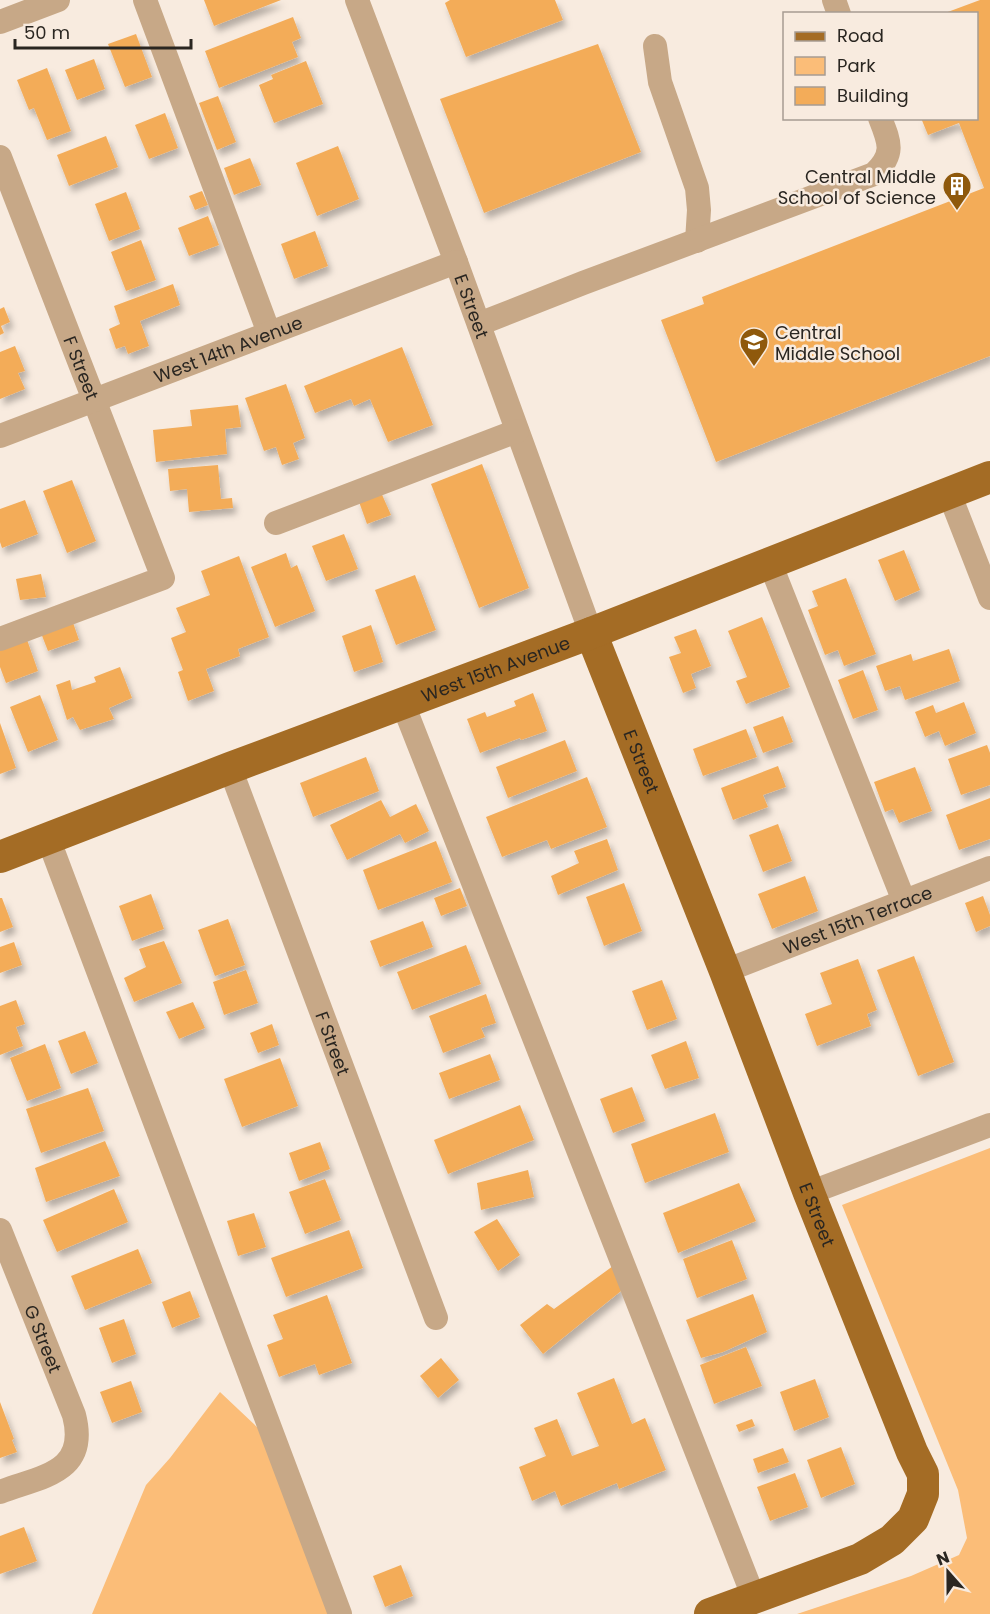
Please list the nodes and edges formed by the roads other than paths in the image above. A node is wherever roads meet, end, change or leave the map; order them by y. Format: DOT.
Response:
graph roads {
  1 [pos="58,0"];
  2 [pos="145,0"];
  3 [pos="357,0"];
  4 [pos="0,22"];
  5 [pos="656,46"];
  6 [pos="881,120"];
  7 [pos="0,157"];
  8 [pos="697,241"];
  9 [pos="456,262"];
  10 [pos="479,324"];
  11 [pos="269,333"];
  12 [pos="93,400"];
  13 [pos="517,430"];
  14 [pos="0,436"];
  15 [pos="990,477"];
  16 [pos="949,493"];
  17 [pos="276,523"];
  18 [pos="770,563"];
  19 [pos="990,598"];
  20 [pos="591,633"];
  21 [pos="0,639"];
  22 [pos="402,704"];
  23 [pos="230,768"];
  24 [pos="48,838"];
  25 [pos="0,857"];
  26 [pos="990,868"];
  27 [pos="904,901"];
  28 [pos="725,971"];
  29 [pos="990,1125"];
  30 [pos="809,1193"];
  31 [pos="0,1230"];
  32 [pos="436,1318"];
  33 [pos="0,1492"];
  34 [pos="754,1598"];
  35 [pos="340,1614"];
  36 [pos="710,1614"];
  1 -- 4 [label="street"];
  2 -- 11 [label="street"];
  3 -- 9 [label="street, E Street"];
  5 -- 8 [label="street"];
  6 -- 8 [label="street"];
  7 -- 12 [label="street, F Street"];
  8 -- 10 [label="street"];
  9 -- 10 [label="street, E Street"];
  9 -- 11 [label="street, West 14th Avenue"];
  10 -- 13 [label="street, E Street"];
  11 -- 12 [label="street, West 14th Avenue"];
  12 -- 14 [label="street, West 14th Avenue"];
  12 -- 21 [label="street, F Street"];
  13 -- 17 [label="street"];
  13 -- 20 [label="street, E Street"];
  15 -- 16 [label="main road, West 15th Avenue"];
  16 -- 18 [label="main road, West 15th Avenue"];
  16 -- 19 [label="street"];
  18 -- 20 [label="main road, West 15th Avenue"];
  18 -- 27 [label="street"];
  20 -- 22 [label="main road, West 15th Avenue"];
  20 -- 28 [label="main road, E Street"];
  22 -- 23 [label="main road, West 15th Avenue"];
  22 -- 34 [label="street"];
  23 -- 24 [label="main road, West 15th Avenue"];
  23 -- 32 [label="street, F Street"];
  24 -- 25 [label="main road, West 15th Avenue"];
  24 -- 35 [label="street"];
  26 -- 27 [label="street, West 15th Terrace"];
  27 -- 28 [label="street, West 15th Terrace"];
  28 -- 30 [label="main road, E Street"];
  29 -- 30 [label="street"];
  30 -- 34 [label="main road, E Street"];
  31 -- 33 [label="street, G Street"];
  34 -- 36 [label="main road"];
}
